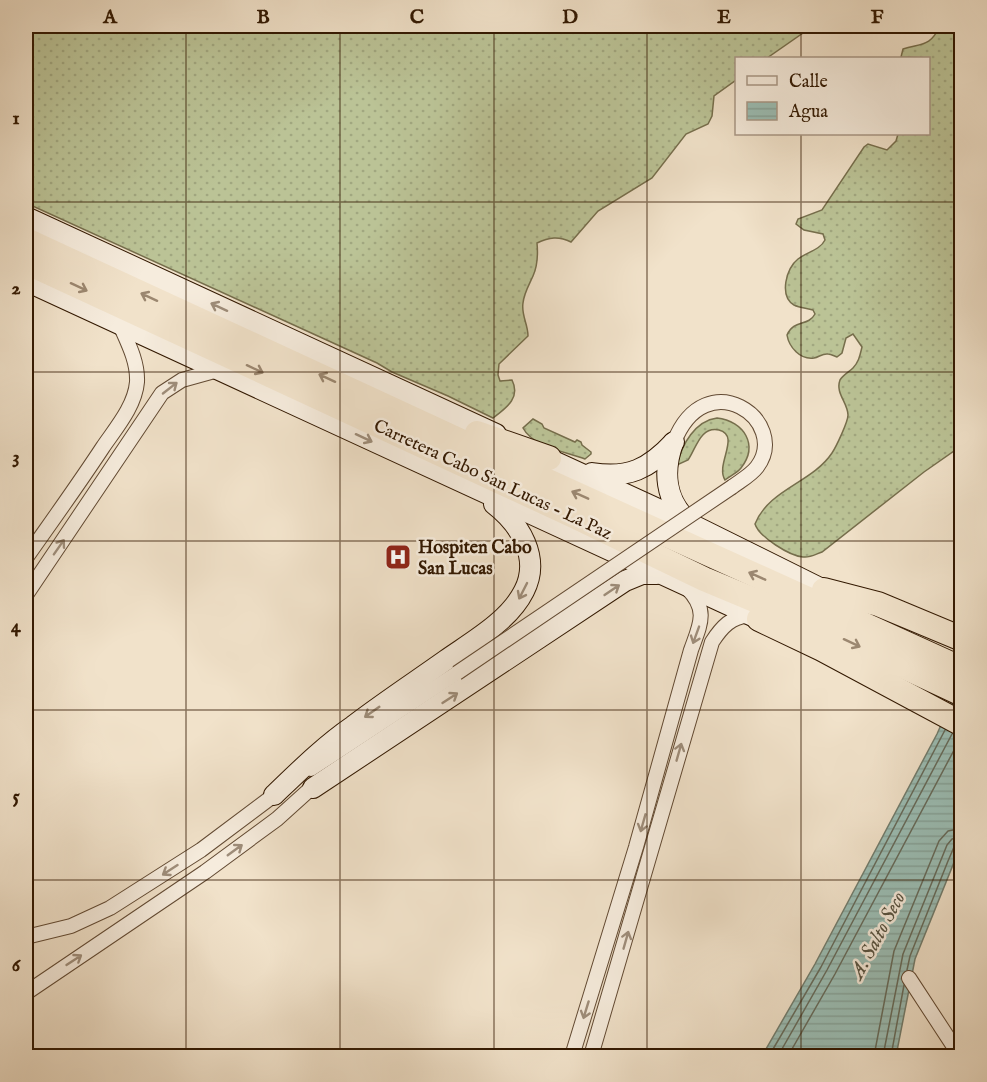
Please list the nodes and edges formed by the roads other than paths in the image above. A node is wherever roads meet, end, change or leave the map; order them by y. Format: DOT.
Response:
graph roads {
  1 [pos="26,217"];
  2 [pos="26,227"];
  3 [pos="26,240"];
  4 [pos="26,262"];
  5 [pos="26,281"];
  6 [pos="115,281"];
  7 [pos="120,325"];
  8 [pos="218,370"];
  9 [pos="352,389"];
  10 [pos="674,441"];
  11 [pos="549,458"];
  12 [pos="573,470"];
  13 [pos="479,490"];
  14 [pos="576,517"];
  15 [pos="695,526"];
  16 [pos="26,558"];
  17 [pos="674,580"];
  18 [pos="824,590"];
  19 [pos="26,595"];
  20 [pos="755,618"];
  21 [pos="812,624"];
  22 [pos="962,639"];
  23 [pos="882,640"];
  24 [pos="962,669"];
  25 [pos="962,694"];
  26 [pos="962,724"];
  27 [pos="373,729"];
  28 [pos="313,788"];
  29 [pos="273,795"];
  30 [pos="636,847"];
  31 [pos="651,854"];
  32 [pos="26,937"];
  33 [pos="909,978"];
  34 [pos="26,993"];
  35 [pos="577,1040"];
  36 [pos="593,1050"];
  37 [pos="572,1056"];
  38 [pos="960,1056"];
  11 -- 1 [label="main road, one-way"];
  2 -- 6 [label="highway"];
  3 -- 6 [label="highway, Carretera Cabo San Lucas - La Paz"];
  4 -- 14 [label="highway, Carretera Cabo San Lucas - La Paz, one-way"];
  5 -- 7 [label="main road"];
  9 -- 6 [label="highway, Carretera Cabo San Lucas - La Paz, one-way"];
  7 -- 8 [label="main road"];
  7 -- 16 [label="street"];
  8 -- 13 [label="main road, one-way"];
  19 -- 8 [label="street, one-way"];
  9 -- 11 [label="highway"];
  23 -- 9 [label="highway, Carretera Cabo San Lucas - La Paz, one-way"];
  10 -- 12 [label="main road"];
  10 -- 15 [label="main road"];
  10 -- 27 [label="street, bridge"];
  11 -- 12 [label="main road"];
  12 -- 15 [label="main road"];
  13 -- 14 [label="highway"];
  13 -- 17 [label="main road"];
  13 -- 29 [label="main road, one-way"];
  14 -- 21 [label="highway, Carretera Cabo San Lucas - La Paz"];
  15 -- 18 [label="main road"];
  17 -- 20 [label="main road"];
  28 -- 17 [label="main road, one-way"];
  17 -- 30 [label="street, one-way"];
  18 -- 22 [label="highway"];
  18 -- 23 [label="highway"];
  20 -- 21 [label="highway"];
  20 -- 26 [label="highway"];
  31 -- 20 [label="street, one-way"];
  21 -- 23 [label="highway, Carretera Cabo San Lucas - La Paz, one-way"];
  23 -- 24 [label="highway, Carretera Cabo San Lucas - La Paz"];
  23 -- 25 [label="highway, Carretera Cabo San Lucas - La Paz"];
  27 -- 28 [label="street"];
  27 -- 29 [label="street"];
  34 -- 28 [label="street, one-way"];
  29 -- 32 [label="street, one-way"];
  30 -- 31 [label="street"];
  30 -- 35 [label="street, one-way"];
  36 -- 31 [label="street, one-way"];
  33 -- 38 [label="street"];
  35 -- 36 [label="street"];
  35 -- 37 [label="street"];
}
